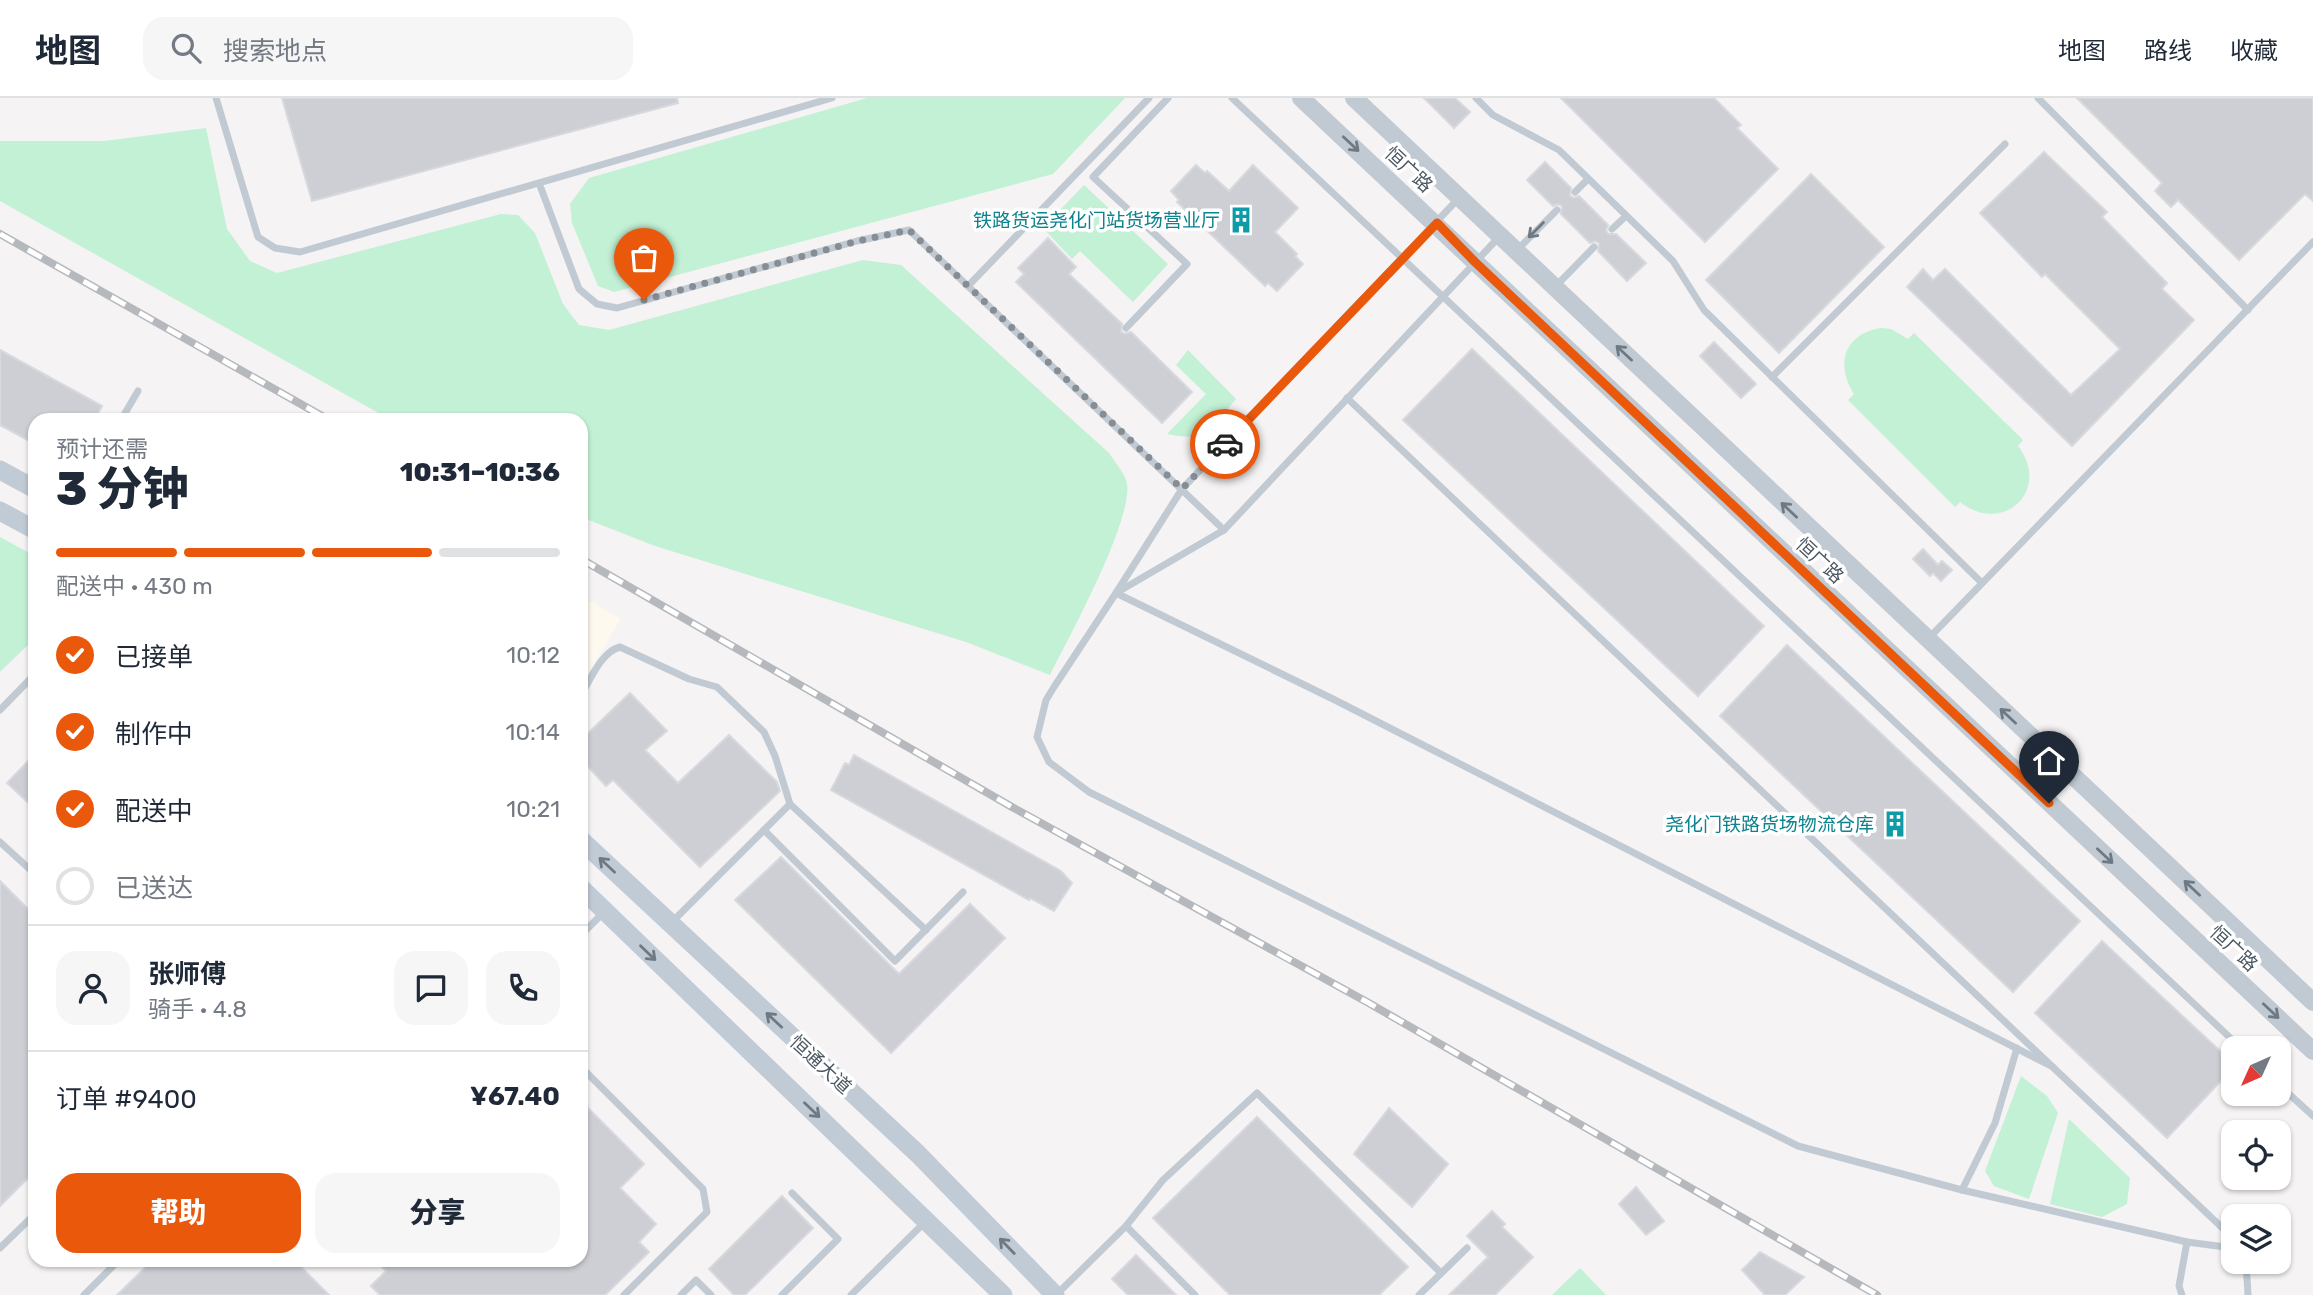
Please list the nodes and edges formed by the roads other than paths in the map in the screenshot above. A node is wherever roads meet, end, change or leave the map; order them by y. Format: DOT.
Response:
graph roads {
  1 [pos="216,98"];
  2 [pos="832,98"];
  3 [pos="1149,98"];
  4 [pos="1168,98"];
  5 [pos="1231,98"];
  6 [pos="1301,98"];
  7 [pos="1354,98"];
  8 [pos="1476,98"];
  9 [pos="2038,98"];
  10 [pos="2005,144"];
  11 [pos="1588,179"];
  12 [pos="539,183"];
  13 [pos="1575,192"];
  14 [pos="1459,198"];
  15 [pos="1557,210"];
  16 [pos="1626,215"];
  17 [pos="1437,223"];
  18 [pos="1612,229"];
  19 [pos="1500,236"];
  20 [pos="2313,242"];
  21 [pos="1594,247"];
  22 [pos="1516,251"];
  23 [pos="1402,257"];
  24 [pos="1475,262"];
  25 [pos="968,285"];
  26 [pos="1554,287"];
  27 [pos="1442,297"];
  28 [pos="2248,310"];
  29 [pos="1126,328"];
  30 [pos="1772,377"];
  31 [pos="138,391"];
  32 [pos="1348,398"];
  33 [pos="125,413"];
  34 [pos="0,470"];
  35 [pos="28,485"];
  36 [pos="1182,489"];
  37 [pos="0,511"];
  38 [pos="28,526"];
  39 [pos="1224,530"];
  40 [pos="1982,583"];
  41 [pos="1116,593"];
  42 [pos="1927,640"];
  43 [pos="28,681"];
  44 [pos="588,684"];
  45 [pos="0,710"];
  46 [pos="790,804"];
  47 [pos="764,830"];
  48 [pos="0,842"];
  49 [pos="588,847"];
  50 [pos="28,868"];
  51 [pos="963,892"];
  52 [pos="588,895"];
  53 [pos="605,911"];
  54 [pos="671,924"];
  55 [pos="588,928"];
  56 [pos="926,930"];
  57 [pos="2313,1002"];
  58 [pos="2228,1036"];
  59 [pos="2017,1048"];
  60 [pos="2313,1051"];
  61 [pos="2053,1067"];
  62 [pos="588,1075"];
  63 [pos="2291,1096"];
  64 [pos="2313,1116"];
  65 [pos="1962,1190"];
  66 [pos="792,1193"];
  67 [pos="927,1220"];
  68 [pos="28,1221"];
  69 [pos="1126,1226"];
  70 [pos="2221,1227"];
  71 [pos="2188,1242"];
  72 [pos="2221,1246"];
  73 [pos="0,1248"];
  74 [pos="1467,1248"];
  75 [pos="112,1267"];
  76 [pos="1441,1273"];
  77 [pos="2247,1274"];
  78 [pos="84,1295"];
  79 [pos="624,1295"];
  80 [pos="681,1295"];
  81 [pos="711,1295"];
  82 [pos="782,1295"];
  83 [pos="851,1295"];
  84 [pos="1003,1295"];
  85 [pos="1055,1295"];
  86 [pos="1195,1295"];
  87 [pos="1419,1295"];
  88 [pos="2182,1295"];
  89 [pos="2248,1295"];
  1 -- 12 [label="lane"];
  2 -- 12 [label="lane"];
  3 -- 25 [label="lane"];
  4 -- 29 [label="lane"];
  5 -- 23 [label="lane"];
  6 -- 17 [label="street, 恒广路, one-way"];
  7 -- 14 [label="street, 恒广路"];
  8 -- 11 [label="lane"];
  9 -- 28 [label="lane"];
  10 -- 30 [label="lane"];
  11 -- 13 [label="lane"];
  11 -- 16 [label="lane"];
  12 -- 25 [label="lane"];
  14 -- 17 [label="lane"];
  14 -- 19 [label="street, 恒广路"];
  15 -- 22 [label="lane, one-way"];
  16 -- 18 [label="lane"];
  16 -- 30 [label="lane"];
  17 -- 23 [label="lane"];
  17 -- 24 [label="street, 恒广路"];
  19 -- 22 [label="street, 恒广路"];
  19 -- 24 [label="lane"];
  20 -- 28 [label="lane"];
  21 -- 26 [label="lane"];
  22 -- 26 [label="street, 恒广路"];
  23 -- 27 [label="lane"];
  23 -- 36 [label="lane"];
  24 -- 27 [label="lane"];
  24 -- 60 [label="street, 恒广路, one-way"];
  25 -- 36 [label="lane"];
  42 -- 26 [label="street, 恒广路, one-way"];
  27 -- 32 [label="lane"];
  27 -- 58 [label="lane"];
  28 -- 40 [label="lane"];
  30 -- 40 [label="lane"];
  31 -- 33 [label="lane"];
  32 -- 39 [label="lane"];
  32 -- 61 [label="lane"];
  34 -- 35 [label="main road"];
  36 -- 39 [label="lane"];
  36 -- 41 [label="lane"];
  37 -- 38 [label="main road"];
  39 -- 41 [label="lane"];
  40 -- 42 [label="lane"];
  41 -- 59 [label="lane"];
  41 -- 65 [label="lane"];
  57 -- 42 [label="street, 恒广路, one-way"];
  43 -- 45 [label="lane"];
  44 -- 46 [label="lane"];
  46 -- 47 [label="lane"];
  46 -- 56 [label="lane"];
  47 -- 54 [label="lane"];
  47 -- 56 [label="lane"];
  48 -- 50 [label="lane"];
  54 -- 49 [label="main road, 恒通大道, one-way"];
  51 -- 56 [label="lane"];
  52 -- 53 [label="main road, 恒通大道"];
  53 -- 55 [label="lane"];
  53 -- 67 [label="main road, 恒通大道, one-way"];
  85 -- 54 [label="main road, 恒通大道, one-way"];
  59 -- 61 [label="lane"];
  59 -- 65 [label="lane"];
  61 -- 70 [label="lane"];
  62 -- 79 [label="lane"];
  63 -- 64 [label="lane"];
  65 -- 71 [label="lane"];
  66 -- 82 [label="lane"];
  67 -- 83 [label="lane"];
  67 -- 84 [label="main road, 恒通大道"];
  68 -- 73 [label="lane"];
  69 -- 76 [label="lane"];
  69 -- 85 [label="lane"];
  69 -- 86 [label="lane"];
  71 -- 72 [label="lane"];
  71 -- 88 [label="lane"];
  74 -- 76 [label="lane"];
  75 -- 78 [label="lane"];
  76 -- 87 [label="lane"];
  77 -- 89 [label="lane"];
  80 -- 81 [label="lane"];
}
